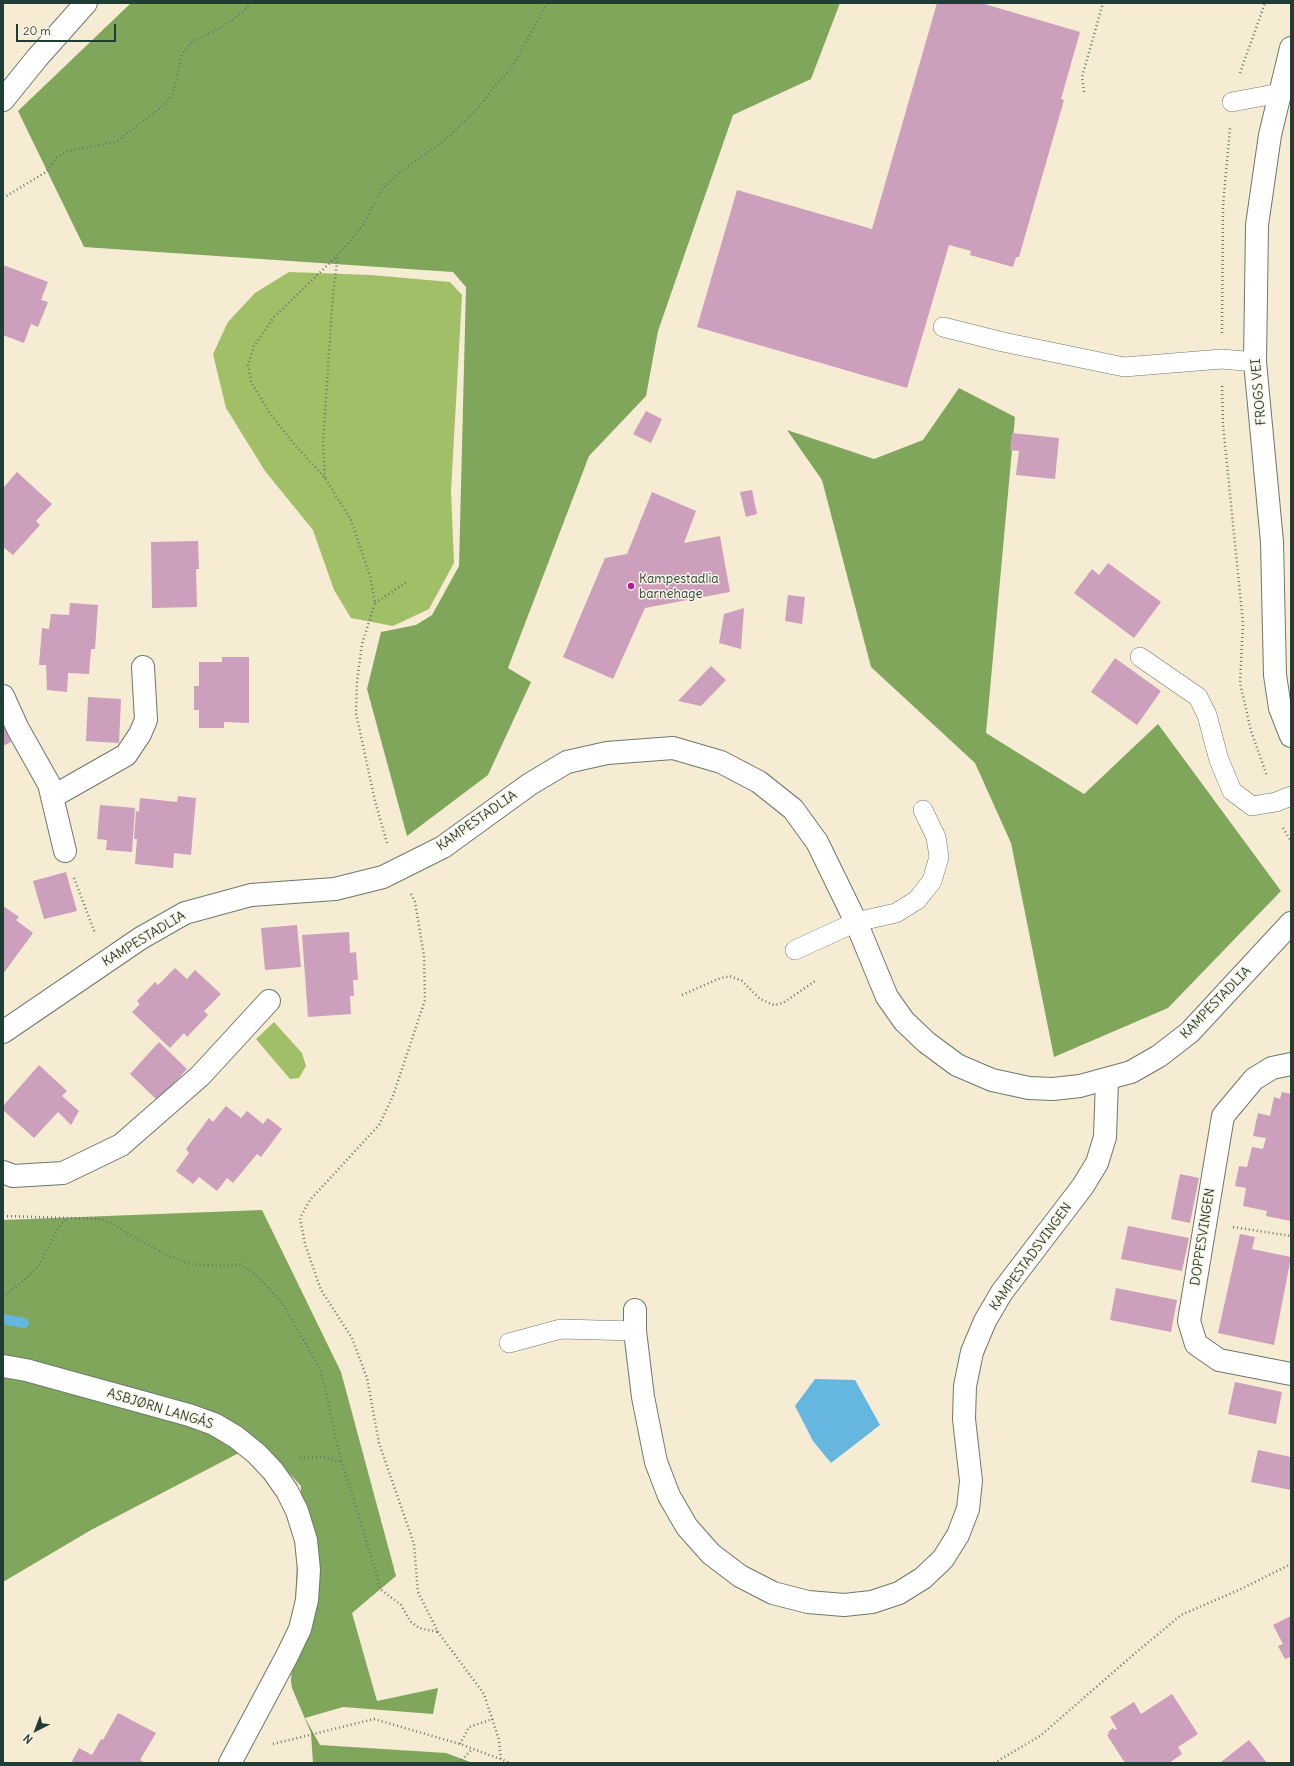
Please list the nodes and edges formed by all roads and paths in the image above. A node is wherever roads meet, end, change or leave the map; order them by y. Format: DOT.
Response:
graph roads {
  1 [pos="86,3"];
  2 [pos="251,3"];
  3 [pos="548,3"];
  4 [pos="1103,3"];
  5 [pos="1291,48"];
  6 [pos="1084,92"];
  7 [pos="1280,93"];
  8 [pos="3,100"];
  9 [pos="1232,102"];
  10 [pos="3,198"];
  11 [pos="338,255"];
  12 [pos="943,327"];
  13 [pos="1255,362"];
  14 [pos="325,478"];
  15 [pos="407,582"];
  16 [pos="375,603"];
  17 [pos="1140,657"];
  18 [pos="143,667"];
  19 [pos="3,696"];
  20 [pos="1291,736"];
  21 [pos="1291,796"];
  22 [pos="52,797"];
  23 [pos="923,810"];
  24 [pos="65,851"];
  25 [pos="399,869"];
  26 [pos="856,922"];
  27 [pos="1291,923"];
  28 [pos="795,950"];
  29 [pos="107,962"];
  30 [pos="815,981"];
  31 [pos="682,996"];
  32 [pos="269,1001"];
  33 [pos="3,1032"];
  34 [pos="1291,1064"];
  35 [pos="1107,1080"];
  36 [pos="3,1172"];
  37 [pos="3,1216"];
  38 [pos="67,1217"];
  39 [pos="1205,1222"];
  40 [pos="1291,1236"];
  41 [pos="3,1297"];
  42 [pos="635,1310"];
  43 [pos="635,1331"];
  44 [pos="509,1343"];
  45 [pos="3,1366"];
  46 [pos="1291,1374"];
  47 [pos="342,1462"];
  48 [pos="273,1471"];
  49 [pos="1291,1564"];
  50 [pos="438,1632"];
  51 [pos="492,1719"];
  52 [pos="460,1744"];
  53 [pos="272,1745"];
  54 [pos="472,1749"];
  55 [pos="501,1761"];
  56 [pos="230,1763"];
  57 [pos="459,1763"];
  58 [pos="511,1763"];
  59 [pos="994,1763"];
  1 -- 8 [label="street"];
  2 -- 10 [label="path"];
  3 -- 11 [label="path"];
  4 -- 6 [label="path"];
  5 -- 7 [label="street, FROGS VEI"];
  7 -- 9 [label="lane"];
  7 -- 13 [label="street, FROGS VEI"];
  11 -- 14 [label="path"];
  11 -- 14 [label="path"];
  12 -- 13 [label="lane"];
  13 -- 20 [label="street, FROGS VEI"];
  14 -- 16 [label="path"];
  15 -- 16 [label="path"];
  16 -- 25 [label="path"];
  17 -- 21 [label="lane"];
  18 -- 22 [label="street"];
  19 -- 22 [label="street"];
  22 -- 24 [label="street"];
  23 -- 26 [label="lane"];
  24 -- 29 [label="path"];
  25 -- 26 [label="street, KAMPESTADLIA"];
  25 -- 29 [label="street, KAMPESTADLIA"];
  25 -- 50 [label="path"];
  26 -- 28 [label="lane"];
  26 -- 35 [label="street, KAMPESTADLIA"];
  27 -- 35 [label="street, KAMPESTADLIA"];
  29 -- 33 [label="street, KAMPESTADLIA"];
  30 -- 31 [label="path"];
  32 -- 36 [label="street"];
  34 -- 39 [label="street, DOPPESVINGEN"];
  35 -- 43 [label="street, KAMPESTADSVINGEN"];
  37 -- 38 [label="path"];
  38 -- 41 [label="path"];
  38 -- 47 [label="path"];
  39 -- 40 [label="path"];
  39 -- 46 [label="street, DOPPESVINGEN"];
  42 -- 43 [label="street, KAMPESTADSVINGEN"];
  43 -- 44 [label="lane"];
  45 -- 48 [label="street, ASBJØRN LANGÅS"];
  47 -- 48 [label="path"];
  47 -- 50 [label="path"];
  48 -- 56 [label="street, ASBJØRN LANGÅS"];
  49 -- 59 [label="path"];
  50 -- 51 [label="path"];
  51 -- 52 [label="path"];
  51 -- 55 [label="path"];
  52 -- 53 [label="path"];
  52 -- 54 [label="path"];
  54 -- 55 [label="path"];
  54 -- 57 [label="path"];
  55 -- 58 [label="path"];
}
